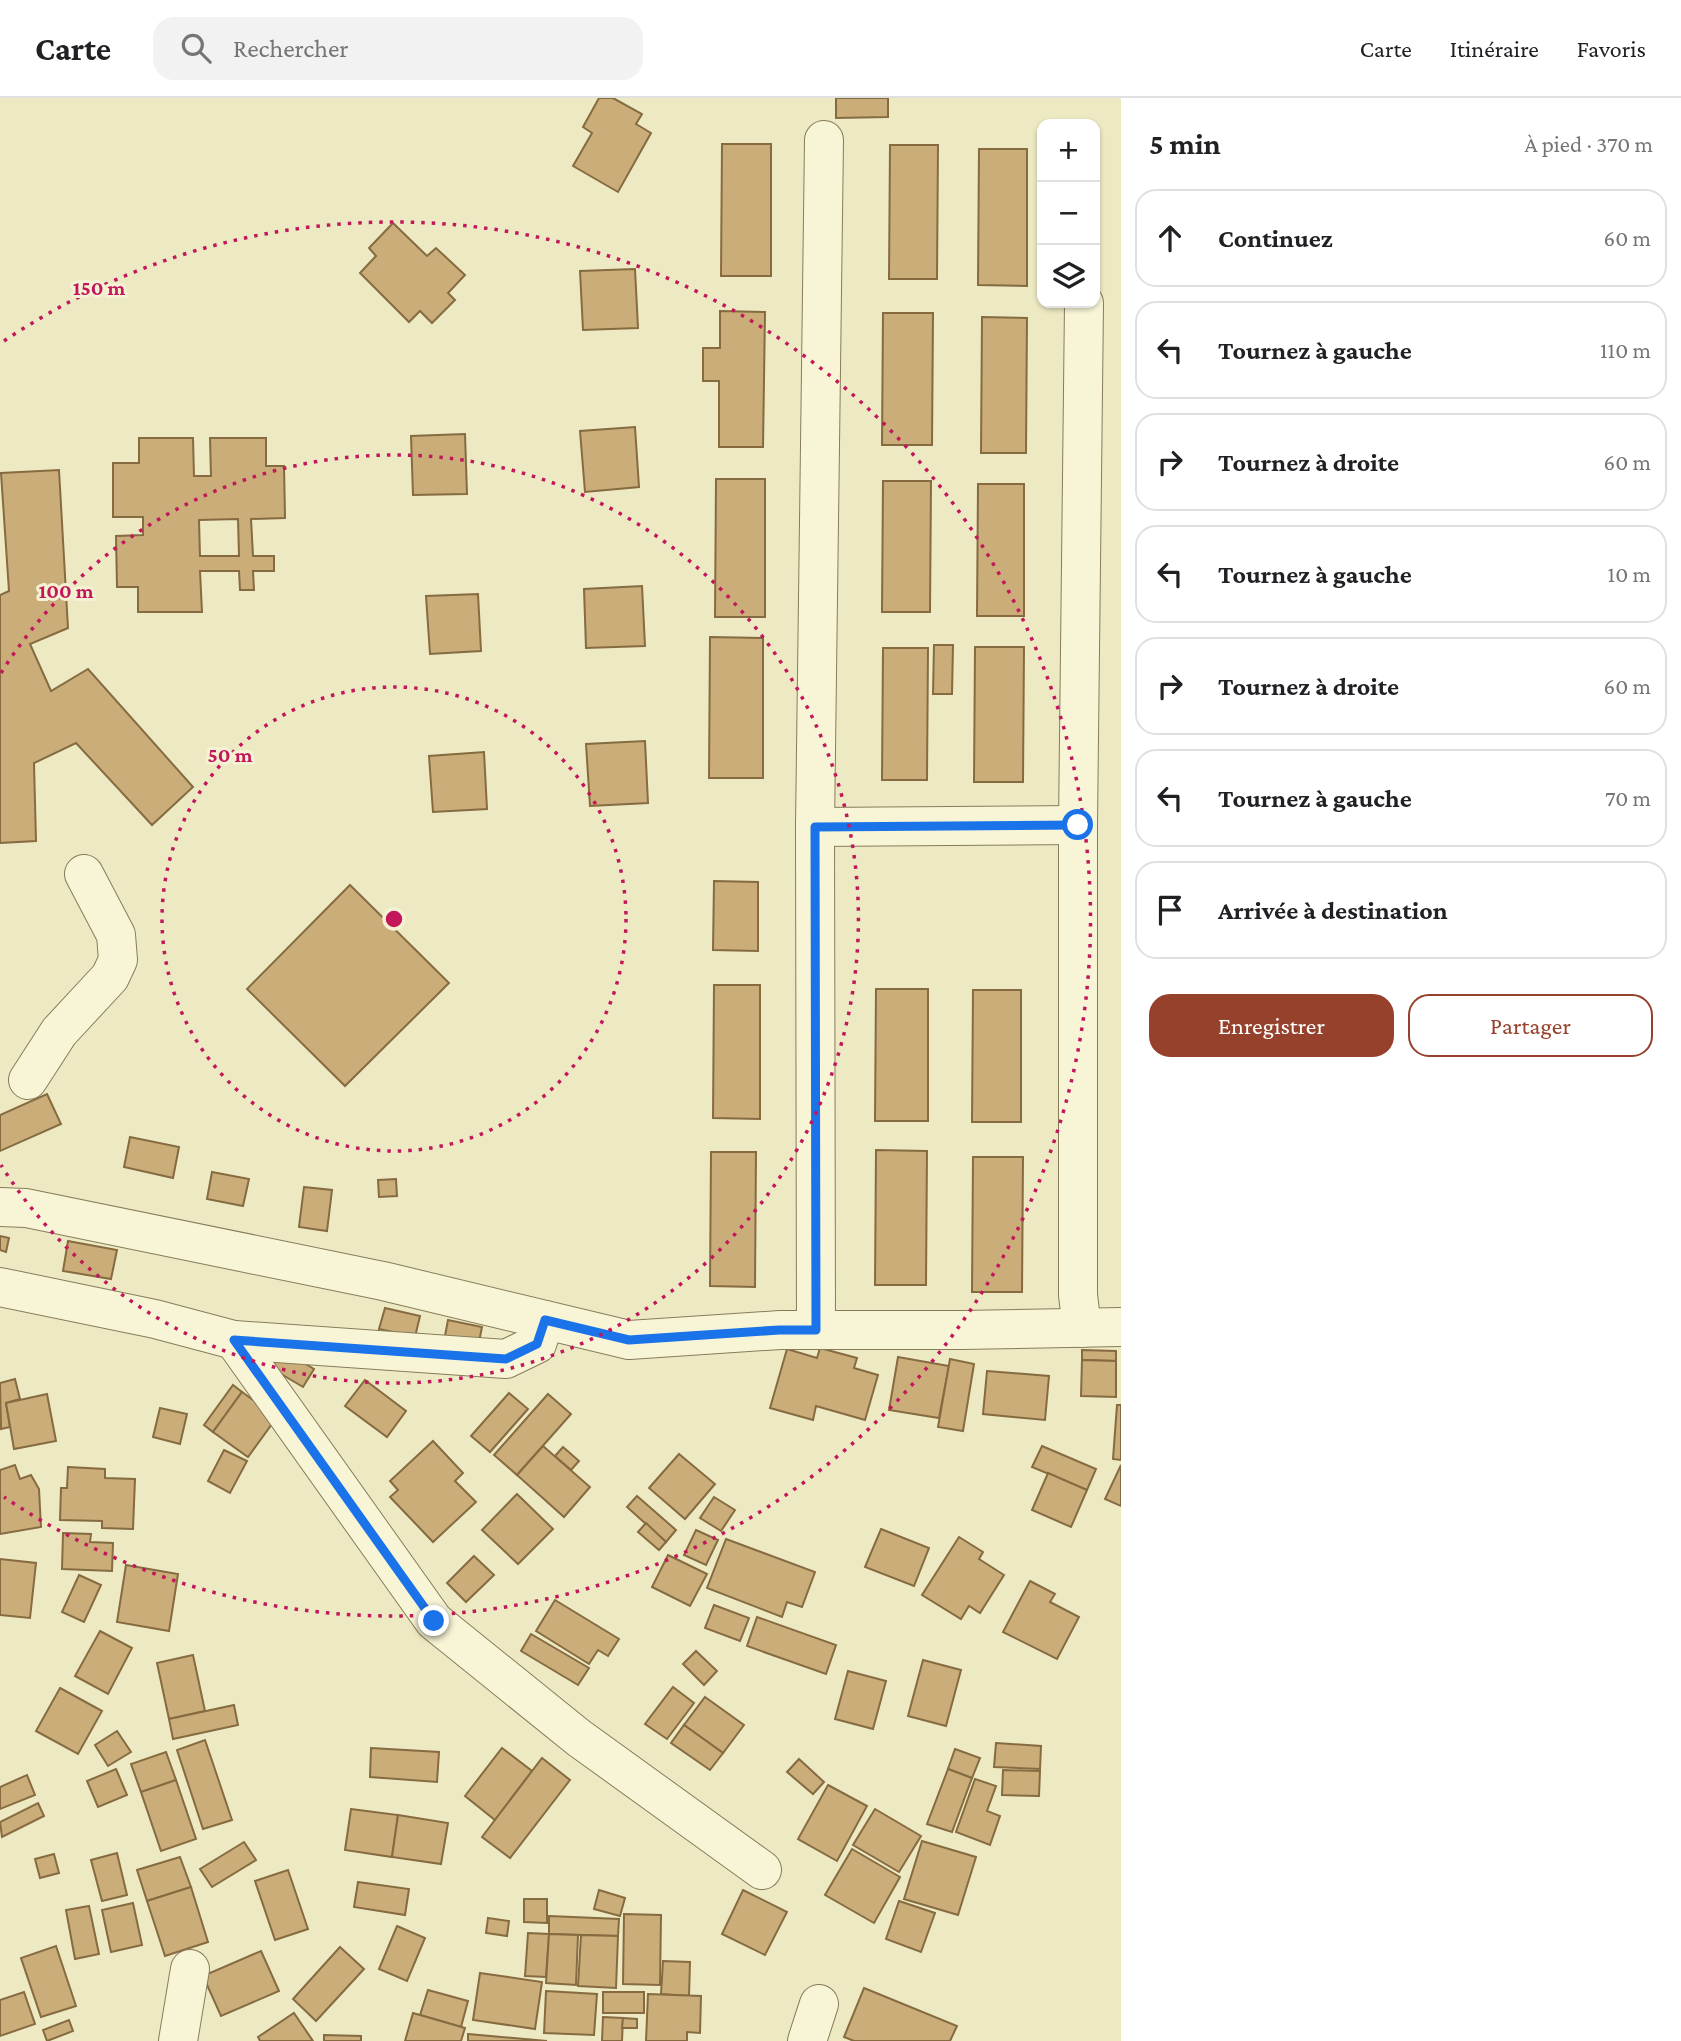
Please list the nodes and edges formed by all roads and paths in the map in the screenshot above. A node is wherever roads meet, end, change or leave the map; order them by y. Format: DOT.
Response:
graph roads {
  1 [pos="824,140"];
  2 [pos="1084,308"];
  3 [pos="1078,825"];
  4 [pos="815,827"];
  5 [pos="84,874"];
  6 [pos="28,1080"];
  7 [pos="0,1207"];
  8 [pos="0,1287"];
  9 [pos="545,1320"];
  10 [pos="1121,1327"];
  11 [pos="1082,1328"];
  12 [pos="816,1330"];
  13 [pos="234,1340"];
  14 [pos="762,1870"];
  15 [pos="190,1969"];
  16 [pos="819,2004"];
  17 [pos="178,2041"];
  18 [pos="807,2041"];
  1 -- 4 [label="street"];
  2 -- 3 [label="street"];
  3 -- 4 [label="street"];
  3 -- 11 [label="street"];
  4 -- 12 [label="street"];
  5 -- 6 [label="street"];
  7 -- 9 [label="street"];
  8 -- 13 [label="street"];
  9 -- 12 [label="street"];
  9 -- 13 [label="street"];
  10 -- 11 [label="street"];
  11 -- 12 [label="street"];
  13 -- 14 [label="street"];
  15 -- 17 [label="street"];
  16 -- 18 [label="street"];
}
